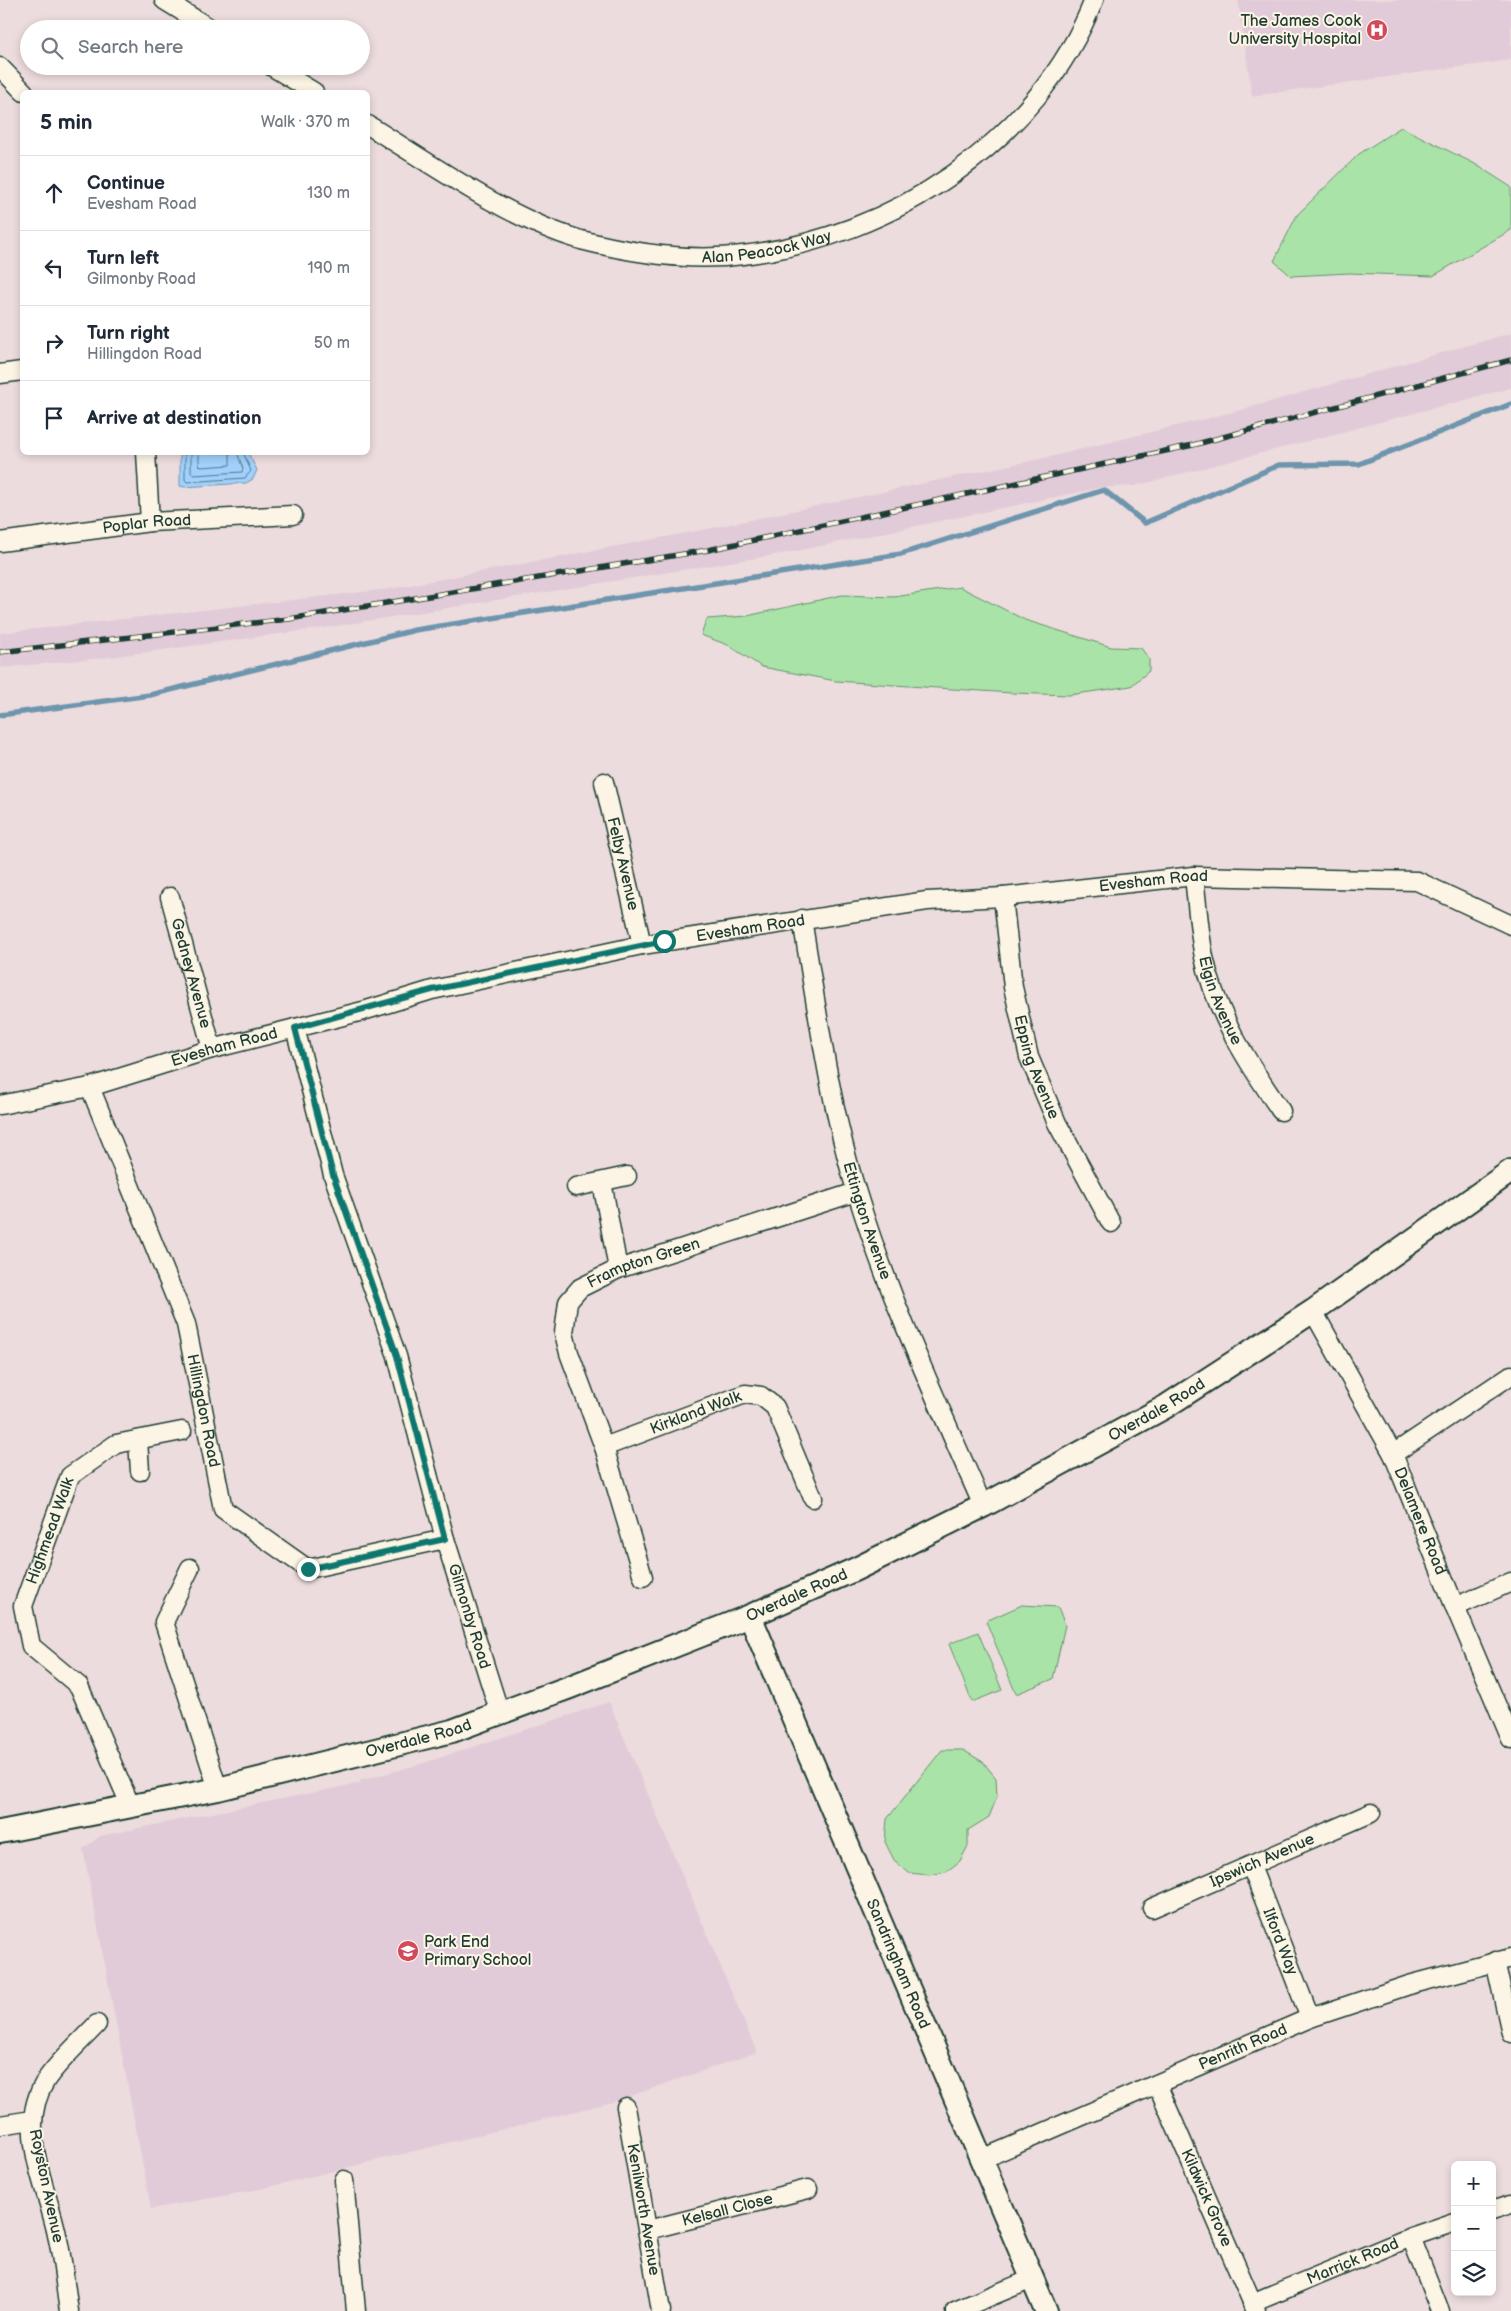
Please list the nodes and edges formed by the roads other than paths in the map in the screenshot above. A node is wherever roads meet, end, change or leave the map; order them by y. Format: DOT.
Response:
graph roads {
  1 [pos="164,0"];
  2 [pos="1094,0"];
  3 [pos="196,20"];
  4 [pos="0,67"];
  5 [pos="286,75"];
  6 [pos="22,90"];
  7 [pos="311,90"];
  8 [pos="370,126"];
  9 [pos="20,371"];
  10 [pos="0,374"];
  11 [pos="146,455"];
  12 [pos="293,515"];
  13 [pos="150,522"];
  14 [pos="0,542"];
  15 [pos="604,782"];
  16 [pos="1194,876"];
  17 [pos="170,897"];
  18 [pos="1003,897"];
  19 [pos="802,919"];
  20 [pos="1511,925"];
  21 [pos="642,945"];
  22 [pos="295,1028"];
  23 [pos="212,1049"];
  24 [pos="90,1087"];
  25 [pos="0,1105"];
  26 [pos="1281,1111"];
  27 [pos="1511,1171"];
  28 [pos="627,1176"];
  29 [pos="602,1182"];
  30 [pos="576,1187"];
  31 [pos="856,1192"];
  32 [pos="1110,1223"];
  33 [pos="618,1269"];
  34 [pos="1313,1311"];
  35 [pos="1511,1375"];
  36 [pos="182,1431"];
  37 [pos="138,1440"];
  38 [pos="604,1447"];
  39 [pos="1393,1454"];
  40 [pos="140,1471"];
  41 [pos="813,1498"];
  42 [pos="983,1506"];
  43 [pos="445,1539"];
  44 [pos="190,1568"];
  45 [pos="644,1577"];
  46 [pos="1511,1582"];
  47 [pos="1454,1607"];
  48 [pos="750,1616"];
  49 [pos="500,1714"];
  50 [pos="1511,1739"];
  51 [pos="218,1789"];
  52 [pos="131,1807"];
  53 [pos="1372,1813"];
  54 [pos="0,1832"];
  55 [pos="1251,1866"];
  56 [pos="1152,1908"];
  57 [pos="1503,1959"];
  58 [pos="1310,2018"];
  59 [pos="97,2024"];
  60 [pos="1511,2033"];
  61 [pos="1157,2084"];
  62 [pos="626,2107"];
  63 [pos="32,2120"];
  64 [pos="0,2124"];
  65 [pos="982,2159"];
  66 [pos="344,2180"];
  67 [pos="808,2190"];
  68 [pos="1511,2204"];
  69 [pos="1496,2209"];
  70 [pos="1451,2223"];
  71 [pos="648,2230"];
  72 [pos="1411,2237"];
  73 [pos="1032,2279"];
  74 [pos="1254,2307"];
  75 [pos="69,2311"];
  76 [pos="356,2311"];
  77 [pos="661,2311"];
  78 [pos="955,2311"];
  79 [pos="1046,2311"];
  80 [pos="1440,2311"];
  1 -- 3 [label="street"];
  2 -- 8 [label="street, Alan Peacock Way"];
  4 -- 6 [label="street"];
  5 -- 7 [label="street"];
  9 -- 10 [label="street"];
  11 -- 13 [label="street"];
  12 -- 13 [label="street, Poplar Road"];
  13 -- 14 [label="street, Poplar Road"];
  15 -- 21 [label="street, Felby Avenue"];
  16 -- 18 [label="street, Evesham Road"];
  16 -- 20 [label="street, Evesham Road"];
  16 -- 26 [label="street, Elgin Avenue"];
  17 -- 23 [label="street, Gedney Avenue"];
  18 -- 19 [label="street, Evesham Road"];
  18 -- 32 [label="street, Epping Avenue"];
  19 -- 21 [label="street, Evesham Road"];
  19 -- 31 [label="street, Ettington Avenue"];
  21 -- 22 [label="street, Evesham Road"];
  22 -- 23 [label="street, Evesham Road"];
  22 -- 43 [label="street, Gilmonby Road"];
  23 -- 24 [label="street, Evesham Road"];
  24 -- 25 [label="street, Evesham Road"];
  24 -- 43 [label="street, Hillingdon Road"];
  27 -- 34 [label="street, Overdale Road"];
  28 -- 29 [label="street"];
  29 -- 30 [label="street"];
  29 -- 33 [label="street"];
  31 -- 33 [label="street, Frampton Green"];
  31 -- 42 [label="street, Ettington Avenue"];
  33 -- 38 [label="street, Frampton Green"];
  34 -- 39 [label="street, Delamere Road"];
  34 -- 42 [label="street, Overdale Road"];
  35 -- 39 [label="street"];
  36 -- 37 [label="street, Highmead Walk"];
  37 -- 40 [label="street"];
  37 -- 52 [label="street, Highmead Walk"];
  38 -- 41 [label="street, Kirkland Walk"];
  38 -- 45 [label="street, Frampton Green"];
  39 -- 47 [label="street, Delamere Road"];
  42 -- 48 [label="street, Overdale Road"];
  43 -- 49 [label="street, Gilmonby Road"];
  44 -- 51 [label="street"];
  46 -- 47 [label="street"];
  47 -- 50 [label="street, Delamere Road"];
  48 -- 49 [label="street, Overdale Road"];
  48 -- 65 [label="street, Sandringham Road"];
  49 -- 51 [label="street, Overdale Road"];
  51 -- 52 [label="street, Overdale Road"];
  52 -- 54 [label="street, Overdale Road"];
  53 -- 55 [label="street, Ipswich Avenue"];
  55 -- 56 [label="street, Ipswich Avenue"];
  55 -- 58 [label="street, Ilford Way"];
  57 -- 58 [label="street, Penrith Road"];
  57 -- 60 [label="street"];
  58 -- 61 [label="street, Penrith Road"];
  59 -- 63 [label="street, Royston Avenue"];
  61 -- 65 [label="street, Penrith Road"];
  61 -- 74 [label="street, Kildwick Grove"];
  62 -- 71 [label="street, Kenilworth Avenue"];
  63 -- 64 [label="street"];
  63 -- 75 [label="street, Royston Avenue"];
  65 -- 73 [label="street, Sandringham Road"];
  66 -- 76 [label="street"];
  67 -- 71 [label="street, Kelsall Close"];
  68 -- 69 [label="street"];
  70 -- 72 [label="street, Marrick Road"];
  71 -- 77 [label="street, Kenilworth Avenue"];
  72 -- 74 [label="street, Marrick Road"];
  72 -- 80 [label="street"];
  73 -- 78 [label="street"];
  73 -- 79 [label="street, Sandringham Road"];
}
